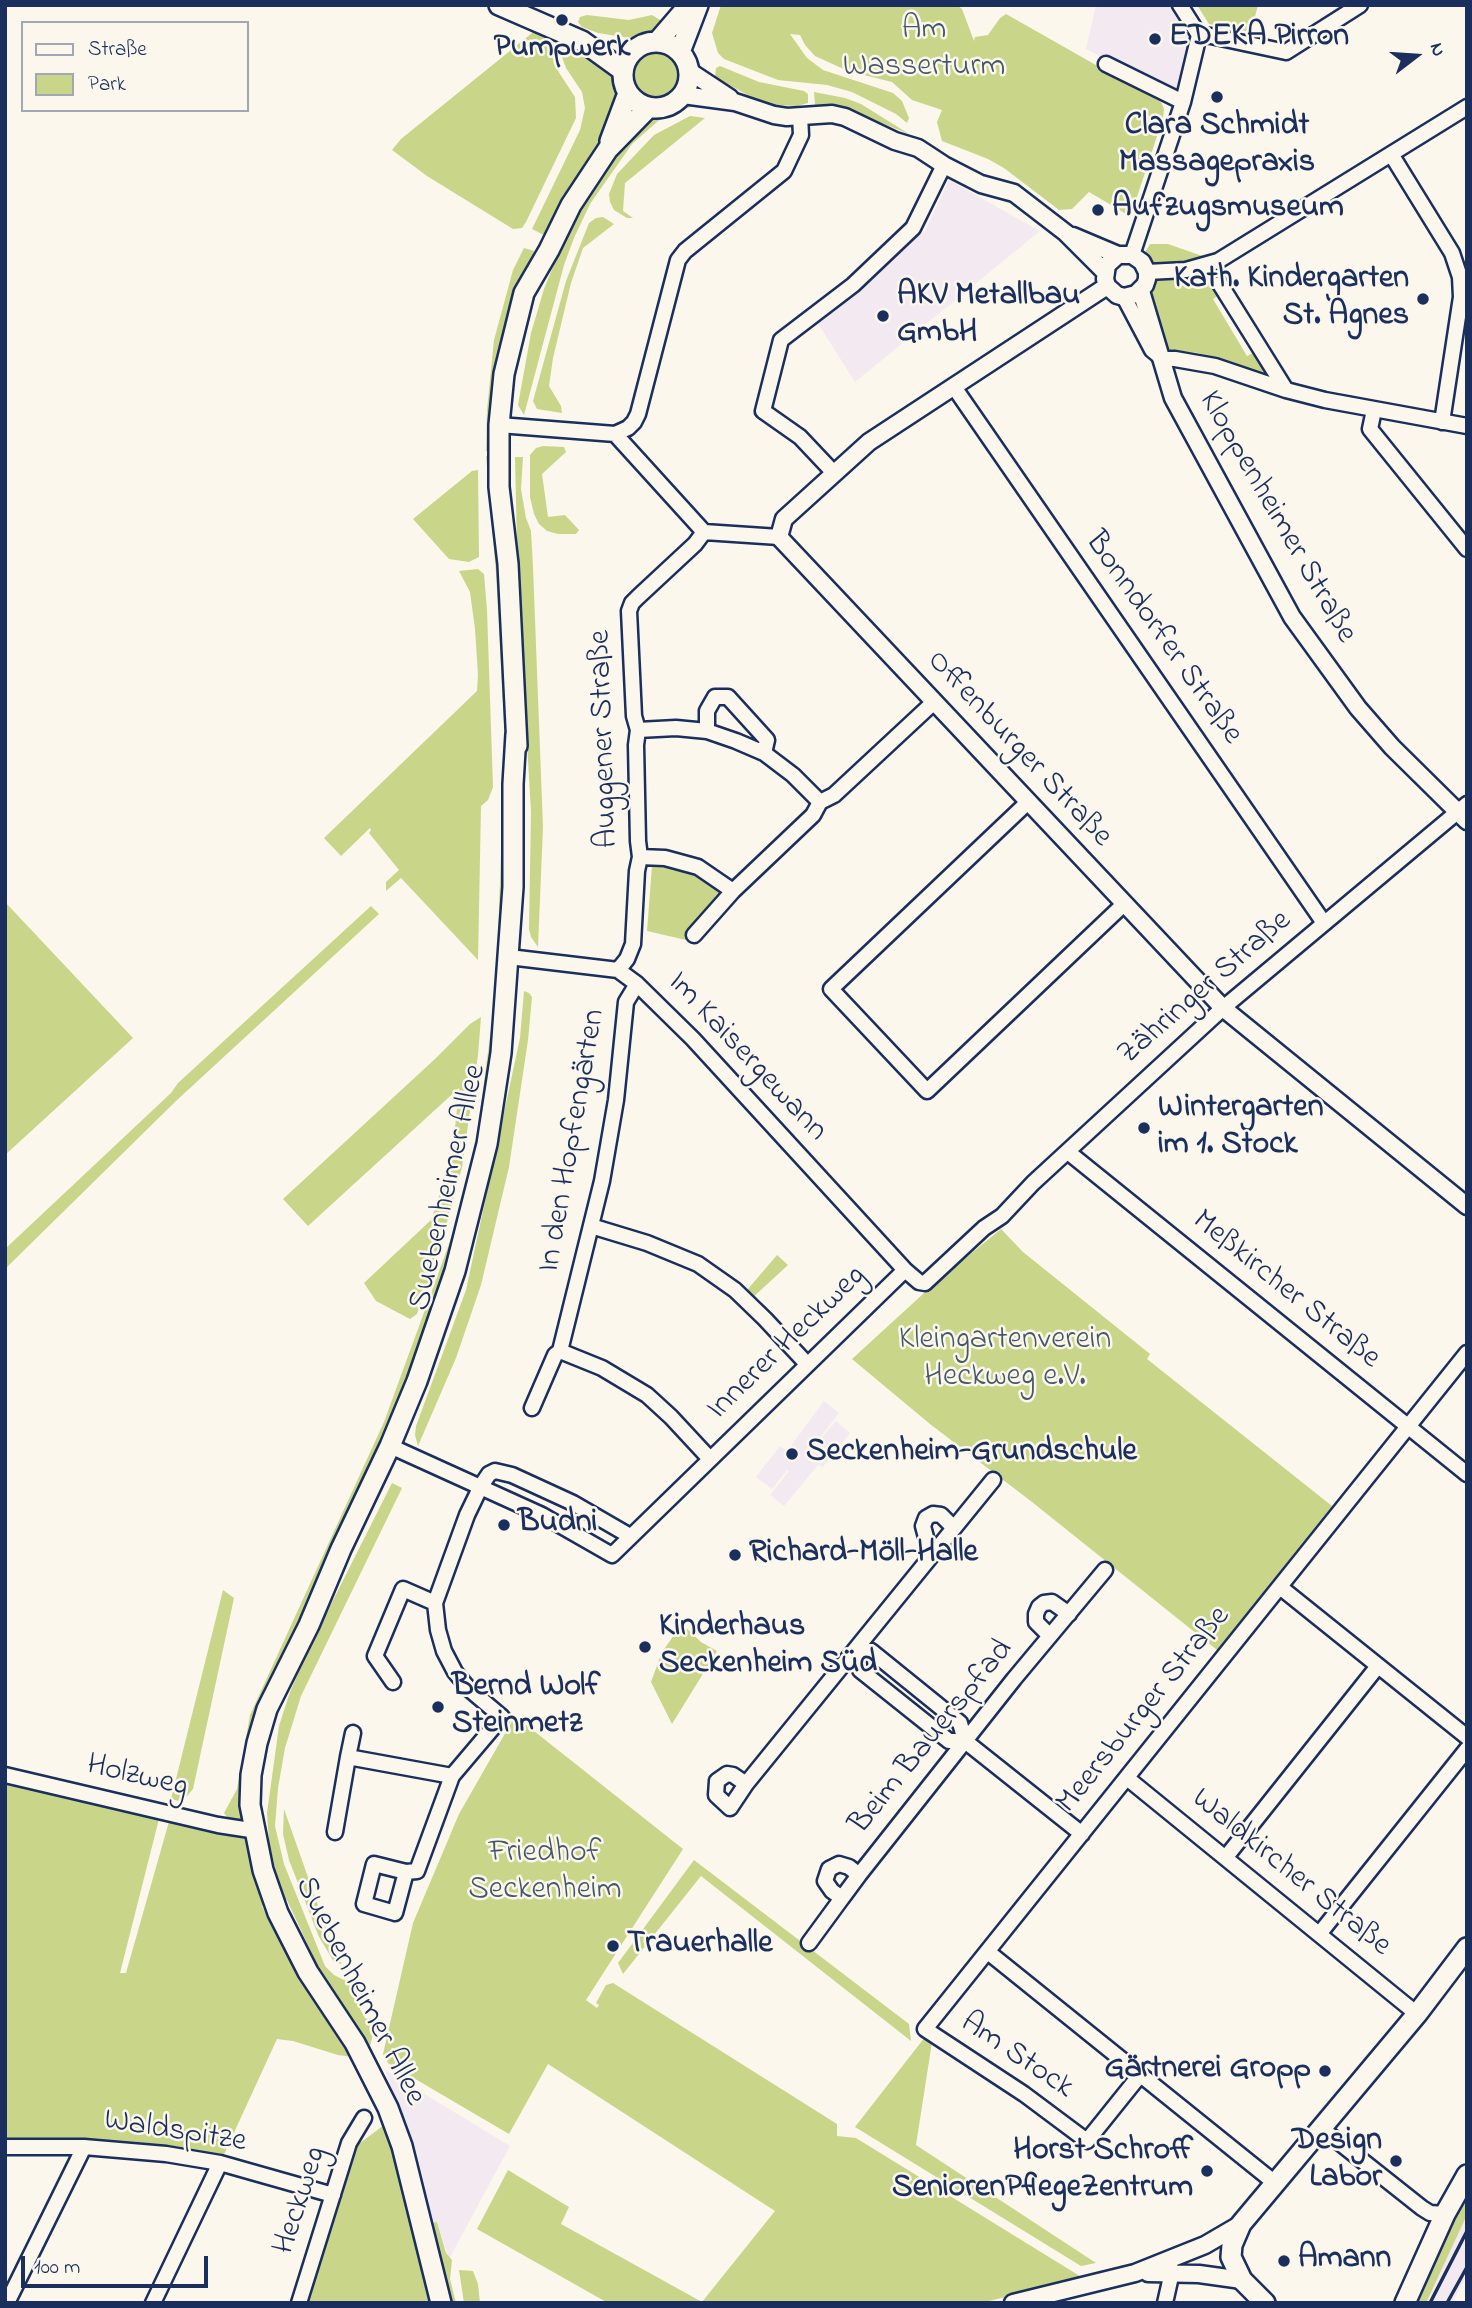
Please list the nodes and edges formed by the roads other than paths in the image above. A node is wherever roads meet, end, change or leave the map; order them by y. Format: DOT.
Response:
graph roads {
  1 [pos="499,5"];
  2 [pos="689,5"];
  3 [pos="698,5"];
  4 [pos="1180,5"];
  5 [pos="1360,5"];
  6 [pos="1199,36"];
  7 [pos="582,41"];
  8 [pos="657,41"];
  9 [pos="634,49"];
  10 [pos="680,52"];
  11 [pos="1106,64"];
  12 [pos="622,70"];
  13 [pos="689,71"];
  14 [pos="628,93"];
  15 [pos="682,95"];
  16 [pos="735,102"];
  17 [pos="1183,102"];
  18 [pos="1467,107"];
  19 [pos="648,108"];
  20 [pos="800,116"];
  21 [pos="608,149"];
  22 [pos="1391,154"];
  23 [pos="944,165"];
  24 [pos="1066,233"];
  25 [pos="1125,255"];
  26 [pos="1147,272"];
  27 [pos="1464,276"];
  28 [pos="1106,279"];
  29 [pos="1220,284"];
  30 [pos="1141,291"];
  31 [pos="1124,297"];
  32 [pos="1163,359"];
  33 [pos="954,387"];
  34 [pos="1286,390"];
  35 [pos="1374,410"];
  36 [pos="1442,422"];
  37 [pos="505,426"];
  38 [pos="1467,426"];
  39 [pos="615,434"];
  40 [pos="834,473"];
  41 [pos="704,532"];
  42 [pos="779,537"];
  43 [pos="1467,550"];
  44 [pos="934,702"];
  45 [pos="638,730"];
  46 [pos="707,732"];
  47 [pos="764,753"];
  48 [pos="820,802"];
  49 [pos="1028,802"];
  50 [pos="1464,812"];
  51 [pos="640,857"];
  52 [pos="733,891"];
  53 [pos="1124,904"];
  54 [pos="1324,923"];
  55 [pos="694,935"];
  56 [pos="515,957"];
  57 [pos="618,970"];
  58 [pos="637,984"];
  59 [pos="1223,1008"];
  60 [pos="1068,1152"];
  61 [pos="1467,1206"];
  62 [pos="990,1224"];
  63 [pos="591,1226"];
  64 [pos="905,1270"];
  65 [pos="560,1351"];
  66 [pos="1467,1353"];
  67 [pos="807,1364"];
  68 [pos="532,1408"];
  69 [pos="1408,1427"];
  70 [pos="396,1448"];
  71 [pos="710,1459"];
  72 [pos="1467,1474"];
  73 [pos="993,1480"];
  74 [pos="481,1486"];
  75 [pos="954,1528"];
  76 [pos="630,1536"];
  77 [pos="931,1556"];
  78 [pos="1105,1570"];
  79 [pos="1280,1587"];
  80 [pos="435,1603"];
  81 [pos="1069,1614"];
  82 [pos="1050,1636"];
  83 [pos="856,1650"];
  84 [pos="1378,1666"];
  85 [pos="393,1682"];
  86 [pos="353,1733"];
  87 [pos="1467,1737"];
  88 [pos="965,1741"];
  89 [pos="1467,1749"];
  90 [pos="348,1757"];
  91 [pos="5,1775"];
  92 [pos="452,1776"];
  93 [pos="1127,1778"];
  94 [pos="746,1784"];
  95 [pos="257,1830"];
  96 [pos="335,1832"];
  97 [pos="1082,1835"];
  98 [pos="1226,1857"];
  99 [pos="406,1872"];
  100 [pos="859,1875"];
  101 [pos="842,1898"];
  102 [pos="1320,1933"];
  103 [pos="809,1943"];
  104 [pos="1467,1948"];
  105 [pos="988,1952"];
  106 [pos="1417,2014"];
  107 [pos="1140,2075"];
  108 [pos="364,2118"];
  109 [pos="1321,2128"];
  110 [pos="5,2147"];
  111 [pos="84,2147"];
  112 [pos="220,2163"];
  113 [pos="1467,2175"];
  114 [pos="1275,2183"];
  115 [pos="333,2195"];
  116 [pos="1445,2214"];
  117 [pos="1241,2224"];
  118 [pos="1170,2266"];
  119 [pos="1242,2280"];
  120 [pos="7,2303"];
  121 [pos="153,2303"];
  122 [pos="299,2303"];
  123 [pos="441,2303"];
  124 [pos="1013,2303"];
  125 [pos="1165,2303"];
  126 [pos="1265,2303"];
  127 [pos="1405,2303"];
  1 -- 7 [label="main road"];
  2 -- 8 [label="main road"];
  3 -- 10 [label="main road"];
  4 -- 6 [label="street"];
  5 -- 6 [label="street"];
  6 -- 17 [label="street"];
  7 -- 9 [label="main road"];
  7 -- 12 [label="main road"];
  8 -- 9 [label="main road"];
  8 -- 10 [label="main road"];
  9 -- 12 [label="main road"];
  10 -- 13 [label="main road"];
  11 -- 17 [label="street"];
  12 -- 14 [label="main road"];
  13 -- 15 [label="main road"];
  13 -- 16 [label="street, Kloppenheimer Straße"];
  14 -- 19 [label="main road"];
  14 -- 21 [label="main road, Suebenheimer Allee"];
  15 -- 16 [label="street, Kloppenheimer Straße"];
  15 -- 19 [label="main road"];
  16 -- 20 [label="street, Kloppenheimer Straße"];
  17 -- 25 [label="street"];
  18 -- 22 [label="street"];
  19 -- 21 [label="main road, Suebenheimer Allee"];
  20 -- 23 [label="street, Kloppenheimer Straße"];
  20 -- 39 [label="street"];
  21 -- 37 [label="main road, Suebenheimer Allee"];
  22 -- 26 [label="street"];
  22 -- 27 [label="street"];
  23 -- 24 [label="street, Kloppenheimer Straße"];
  23 -- 40 [label="street"];
  24 -- 25 [label="street, Kloppenheimer Straße"];
  24 -- 28 [label="street, Kloppenheimer Straße"];
  25 -- 26 [label="street, Kloppenheimer Straße"];
  25 -- 28 [label="street"];
  26 -- 30 [label="street"];
  27 -- 36 [label="street"];
  28 -- 31 [label="street, Kloppenheimer Straße"];
  28 -- 33 [label="street"];
  29 -- 34 [label="street"];
  30 -- 31 [label="street"];
  30 -- 32 [label="street, Kloppenheimer Straße"];
  31 -- 32 [label="street, Kloppenheimer Straße"];
  32 -- 34 [label="street"];
  32 -- 50 [label="street, Kloppenheimer Straße"];
  33 -- 40 [label="street"];
  33 -- 54 [label="street, Bonndorfer Straße"];
  34 -- 35 [label="street"];
  35 -- 36 [label="street"];
  35 -- 43 [label="street"];
  36 -- 38 [label="street"];
  37 -- 39 [label="street"];
  37 -- 56 [label="main road, Suebenheimer Allee"];
  39 -- 41 [label="street"];
  40 -- 42 [label="street"];
  41 -- 42 [label="street"];
  41 -- 45 [label="street, Auggener Straße"];
  42 -- 44 [label="street, Offenburger Straße"];
  44 -- 48 [label="street"];
  44 -- 49 [label="street, Offenburger Straße"];
  45 -- 46 [label="street"];
  45 -- 51 [label="street, Auggener Straße"];
  46 -- 47 [label="street"];
  46 -- 47 [label="street"];
  47 -- 48 [label="street"];
  48 -- 52 [label="street"];
  49 -- 53 [label="street, Offenburger Straße"];
  49 -- 53 [label="street"];
  50 -- 54 [label="street, Zähringer Straße"];
  51 -- 52 [label="street"];
  51 -- 57 [label="street, Auggener Straße"];
  52 -- 55 [label="street"];
  53 -- 59 [label="street, Offenburger Straße"];
  54 -- 59 [label="street, Zähringer Straße"];
  56 -- 57 [label="street, Im Kaisergewann"];
  56 -- 70 [label="main road, Suebenheimer Allee"];
  57 -- 58 [label="street, Im Kaisergewann"];
  58 -- 63 [label="street, In den Hopfengärten"];
  58 -- 64 [label="street, Im Kaisergewann"];
  59 -- 60 [label="street, Zähringer Straße"];
  59 -- 61 [label="street, Offenburger Straße"];
  60 -- 62 [label="street, Zähringer Straße"];
  60 -- 69 [label="street, Meßkircher Straße"];
  62 -- 64 [label="street, Innerer Heckweg"];
  63 -- 65 [label="street, In den Hopfengärten"];
  63 -- 67 [label="street"];
  64 -- 67 [label="street, Innerer Heckweg"];
  65 -- 68 [label="street, In den Hopfengärten"];
  65 -- 71 [label="street"];
  66 -- 69 [label="street, Meersburger Straße"];
  67 -- 71 [label="street, Innerer Heckweg"];
  69 -- 72 [label="street, Meßkircher Straße"];
  69 -- 79 [label="street, Meersburger Straße"];
  70 -- 74 [label="street, Innerer Heckweg"];
  70 -- 95 [label="main road, Suebenheimer Allee"];
  71 -- 76 [label="street, Innerer Heckweg"];
  73 -- 75 [label="street"];
  74 -- 76 [label="street"];
  74 -- 76 [label="street, Innerer Heckweg"];
  74 -- 80 [label="street"];
  75 -- 77 [label="street"];
  75 -- 77 [label="street"];
  77 -- 83 [label="street"];
  78 -- 81 [label="street, Beim Bauerspfad"];
  79 -- 84 [label="street"];
  79 -- 93 [label="street, Meersburger Straße"];
  80 -- 85 [label="street"];
  80 -- 92 [label="street"];
  81 -- 82 [label="street, Beim Bauerspfad"];
  81 -- 82 [label="street, Beim Bauerspfad"];
  82 -- 88 [label="street, Beim Bauerspfad"];
  83 -- 88 [label="street"];
  83 -- 88 [label="street"];
  83 -- 94 [label="street"];
  84 -- 87 [label="street"];
  84 -- 98 [label="street"];
  86 -- 90 [label="street"];
  88 -- 97 [label="street"];
  88 -- 100 [label="street, Beim Bauerspfad"];
  89 -- 102 [label="street"];
  90 -- 92 [label="street"];
  90 -- 96 [label="street"];
  91 -- 95 [label="street, Holzweg"];
  92 -- 99 [label="street"];
  93 -- 97 [label="street, Meersburger Straße"];
  93 -- 98 [label="street, Waldkircher Straße"];
  95 -- 123 [label="main road, Suebenheimer Allee"];
  97 -- 105 [label="street, Meersburger Straße"];
  98 -- 102 [label="street, Waldkircher Straße"];
  100 -- 101 [label="street, Beim Bauerspfad"];
  100 -- 101 [label="street, Beim Bauerspfad"];
  101 -- 103 [label="street, Beim Bauerspfad"];
  102 -- 106 [label="street, Waldkircher Straße"];
  104 -- 106 [label="main road"];
  105 -- 107 [label="street"];
  105 -- 107 [label="street, Am Stock"];
  106 -- 109 [label="main road"];
  107 -- 114 [label="street"];
  108 -- 115 [label="street, Heckweg"];
  109 -- 114 [label="main road"];
  109 -- 116 [label="street"];
  110 -- 111 [label="street, Waldspitze"];
  111 -- 112 [label="street, Waldspitze"];
  111 -- 120 [label="street"];
  112 -- 115 [label="street, Waldspitze"];
  112 -- 121 [label="street"];
  113 -- 116 [label="main road"];
  114 -- 117 [label="main road"];
  115 -- 122 [label="street, Heckweg"];
  116 -- 127 [label="main road"];
  117 -- 118 [label="street"];
  117 -- 119 [label="main road"];
  118 -- 119 [label="street"];
  118 -- 124 [label="street"];
  118 -- 125 [label="street"];
  119 -- 126 [label="main road"];
}
